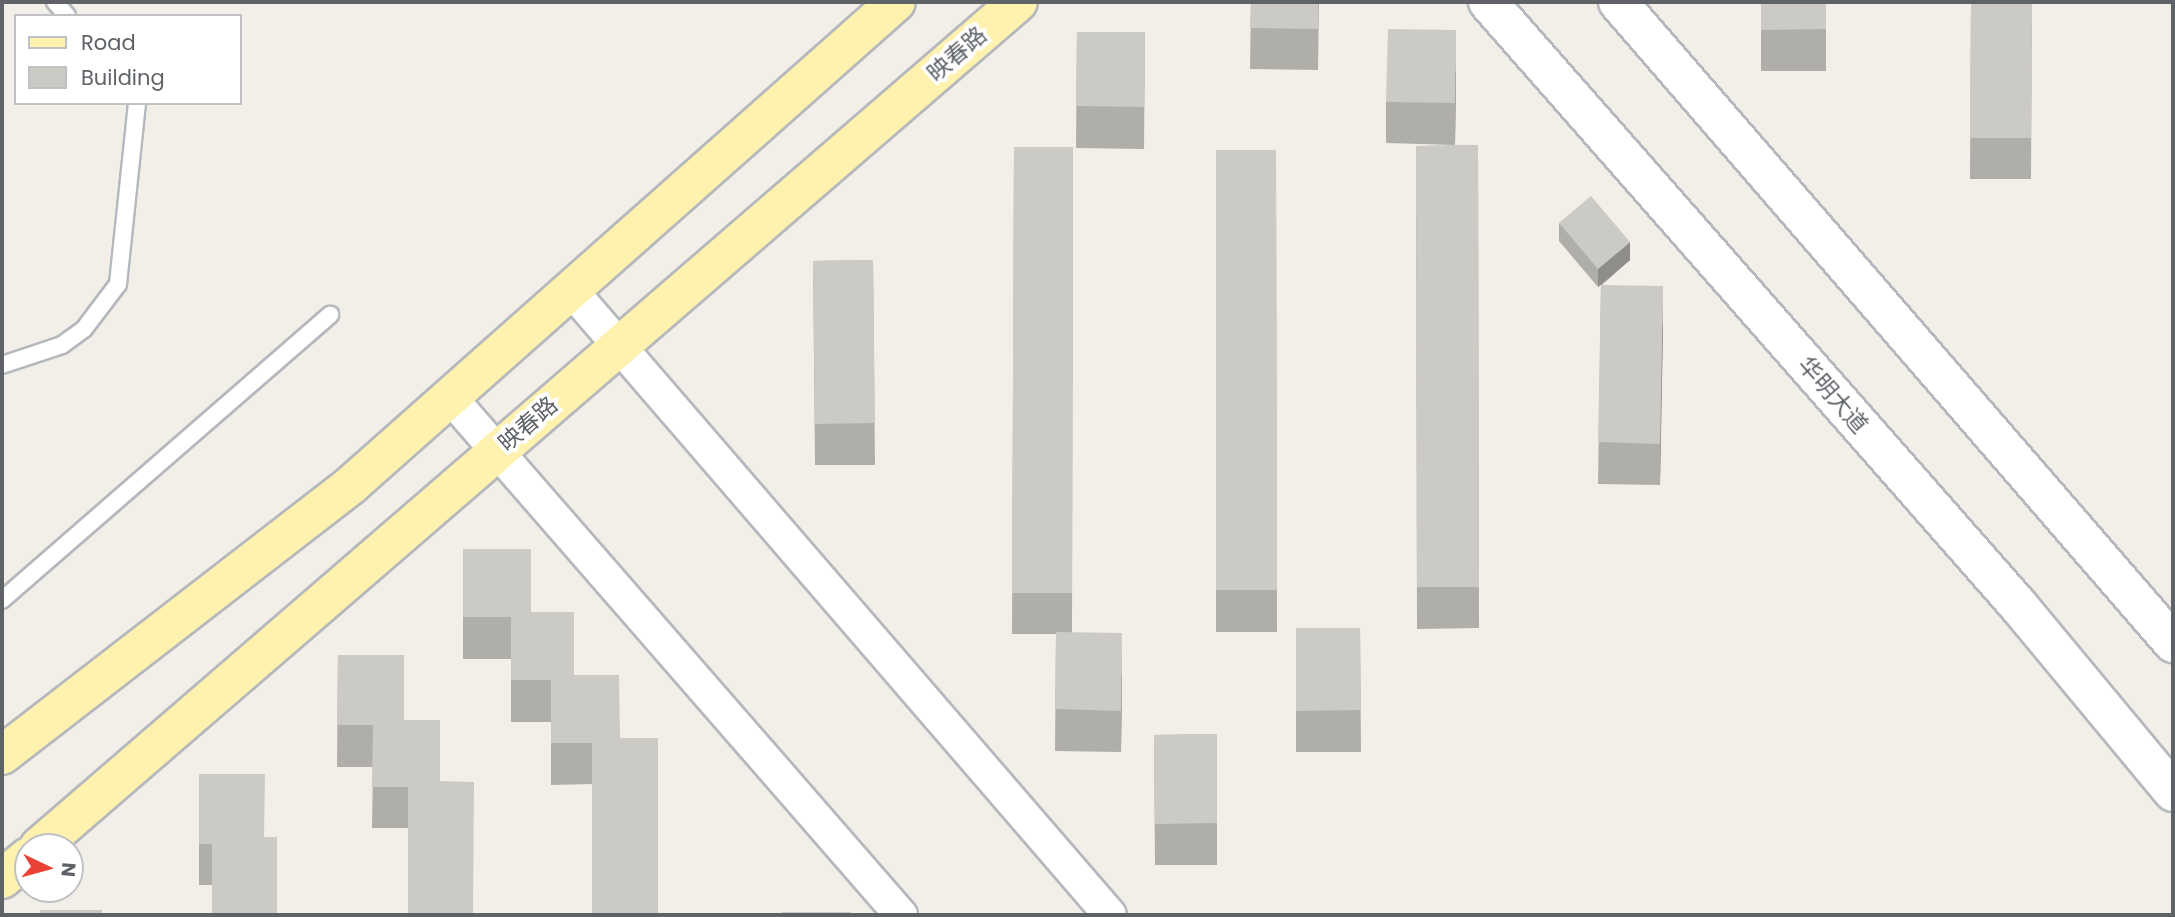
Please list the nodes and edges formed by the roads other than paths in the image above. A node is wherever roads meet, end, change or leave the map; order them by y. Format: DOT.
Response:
graph roads {
  1 [pos="896,2"];
  2 [pos="1018,2"];
  3 [pos="1489,2"];
  4 [pos="1618,2"];
  5 [pos="137,105"];
  6 [pos="571,290"];
  7 [pos="330,315"];
  8 [pos="619,346"];
  9 [pos="2,365"];
  10 [pos="450,397"];
  11 [pos="497,451"];
  12 [pos="2,600"];
  13 [pos="2173,643"];
  14 [pos="2,755"];
  15 [pos="2173,792"];
  16 [pos="55,833"];
  17 [pos="901,915"];
  18 [pos="1110,915"];
  1 -- 6 [label="main road"];
  2 -- 8 [label="main road, 映春路"];
  3 -- 15 [label="main road, 华明大道"];
  4 -- 13 [label="main road"];
  5 -- 9 [label="lane"];
  6 -- 8 [label="street"];
  6 -- 10 [label="main road"];
  7 -- 12 [label="lane"];
  8 -- 11 [label="main road, 映春路"];
  8 -- 18 [label="street"];
  10 -- 11 [label="street"];
  10 -- 14 [label="main road"];
  11 -- 16 [label="main road, 映春路"];
  11 -- 17 [label="street"];
}
